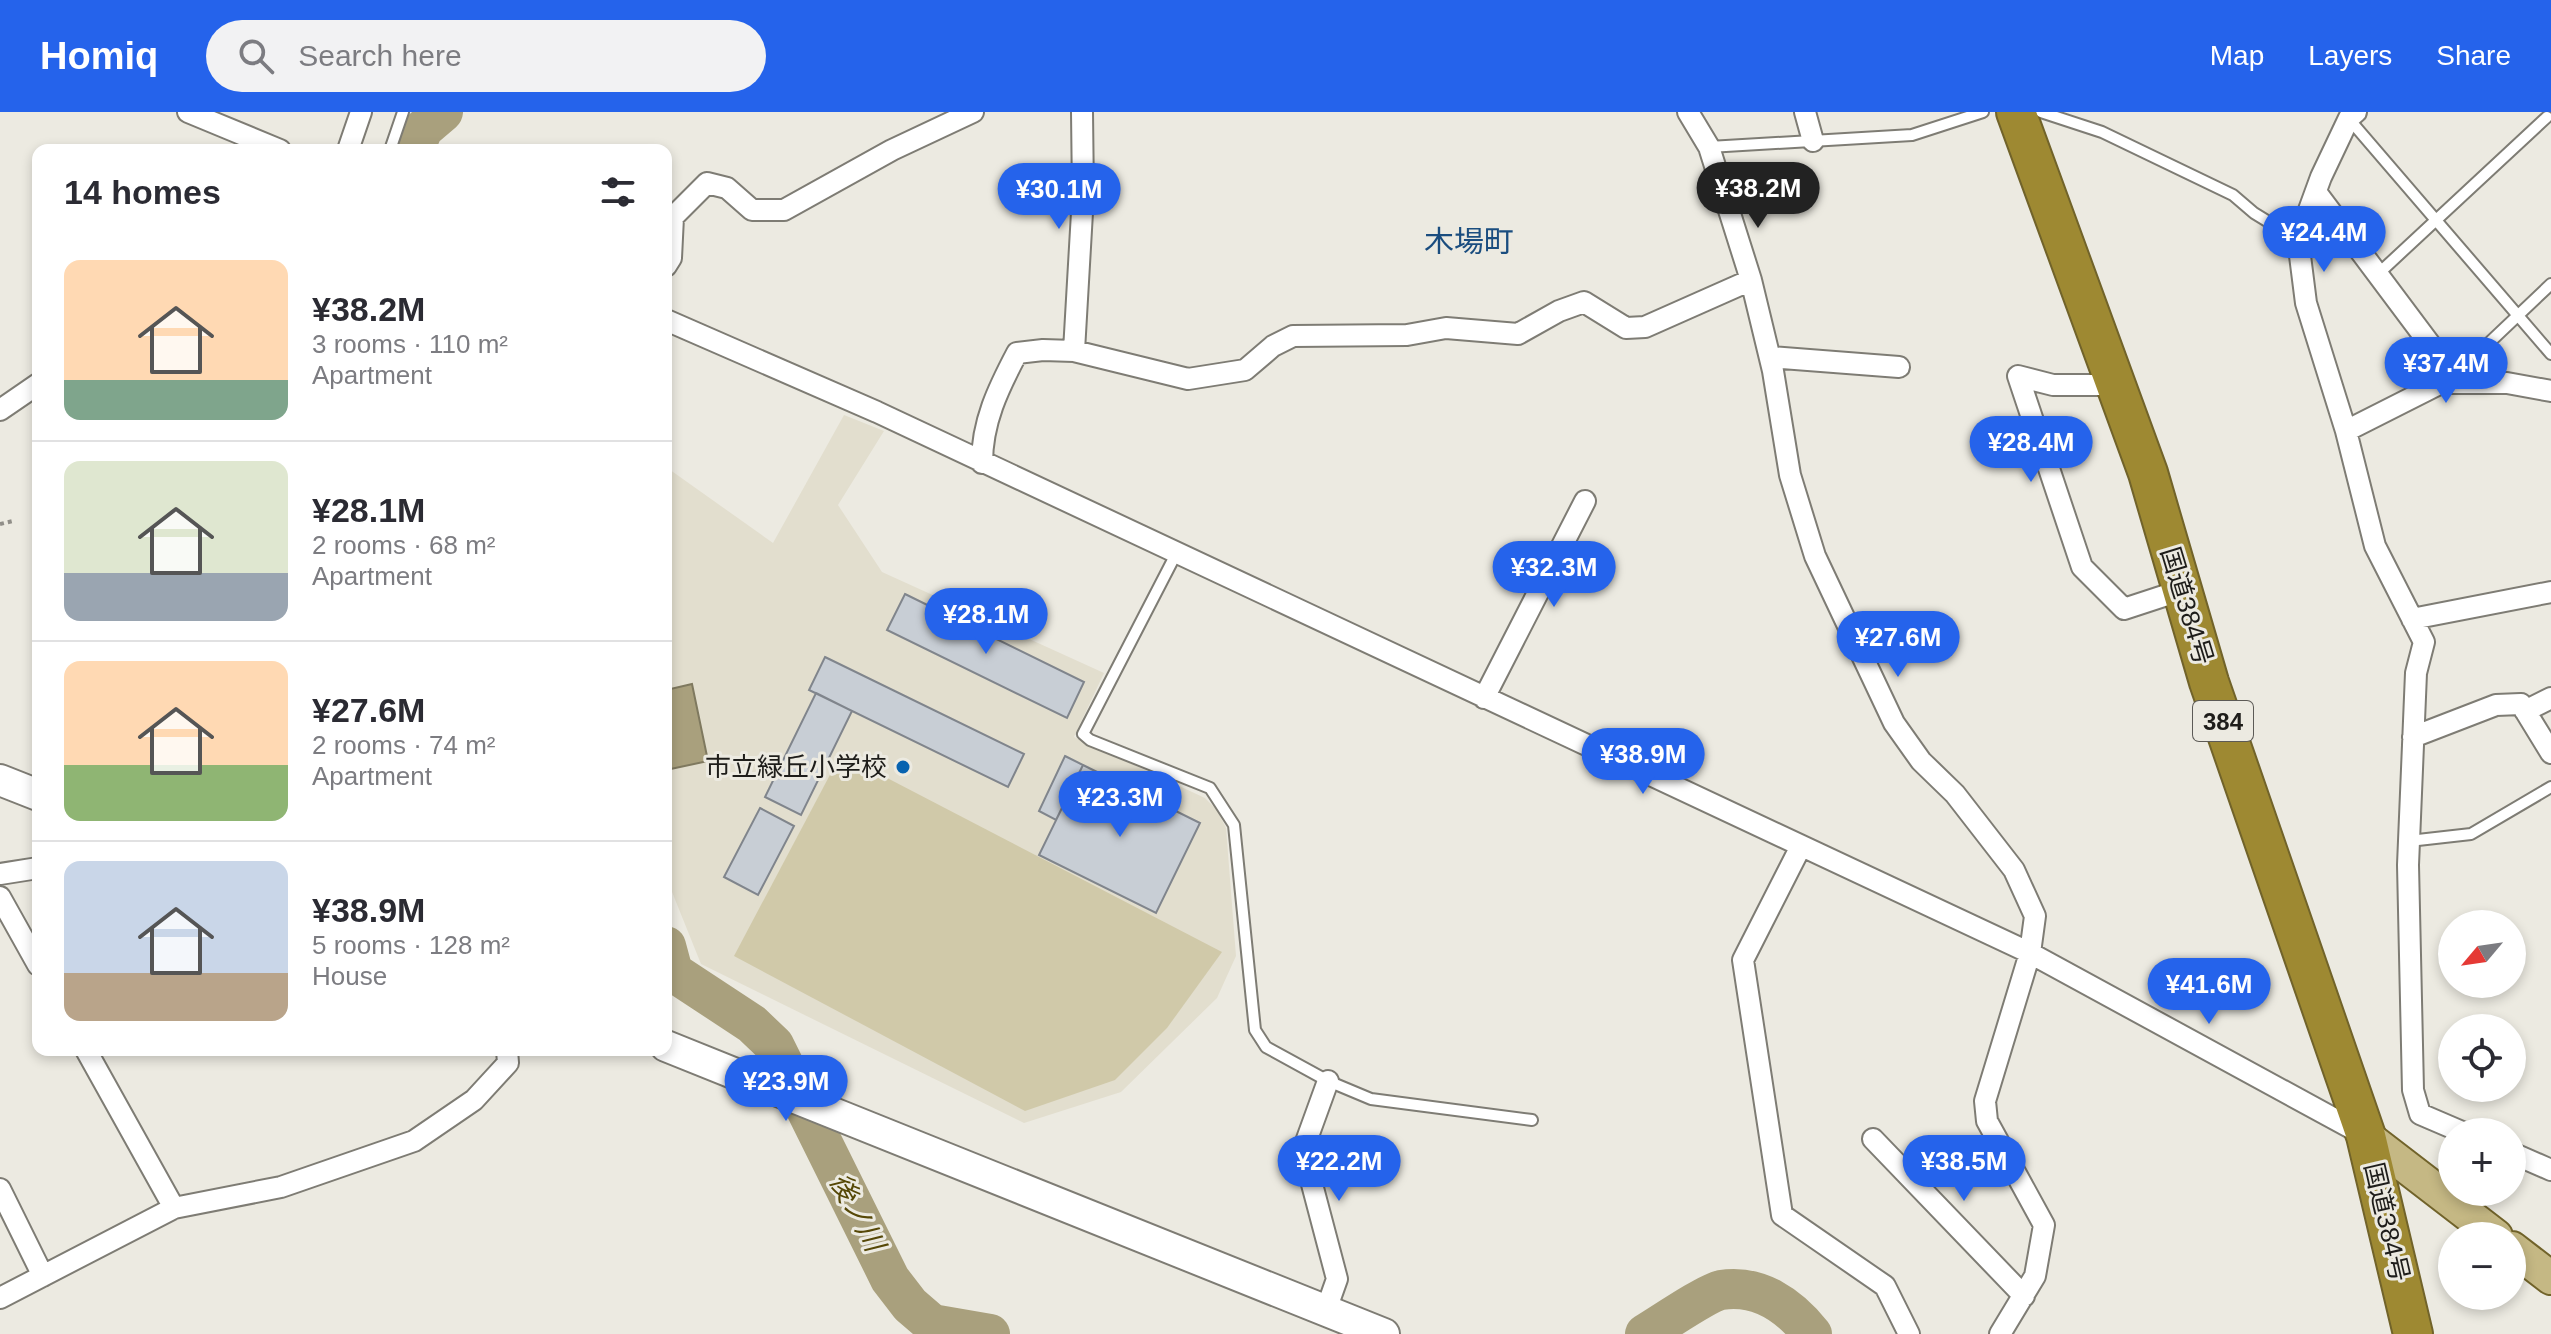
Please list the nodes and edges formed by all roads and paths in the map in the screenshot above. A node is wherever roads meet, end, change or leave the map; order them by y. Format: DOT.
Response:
graph roads {
  1 [pos="188,112"];
  2 [pos="361,112"];
  3 [pos="403,112"];
  4 [pos="973,112"];
  5 [pos="1082,112"];
  6 [pos="1688,112"];
  7 [pos="1805,112"];
  8 [pos="1983,112"];
  9 [pos="2016,112"];
  10 [pos="2041,112"];
  11 [pos="2350,114"];
  12 [pos="2547,117"];
  13 [pos="1813,141"];
  14 [pos="242,142"];
  15 [pos="350,144"];
  16 [pos="392,144"];
  17 [pos="1709,147"];
  18 [pos="2316,192"];
  19 [pos="2435,218"];
  20 [pos="672,238"];
  21 [pos="2298,240"];
  22 [pos="2378,274"];
  23 [pos="1751,280"];
  24 [pos="2551,284"];
  25 [pos="2519,315"];
  26 [pos="672,323"];
  27 [pos="1074,351"];
  28 [pos="2551,354"];
  29 [pos="1770,357"];
  30 [pos="1899,367"];
  31 [pos="2457,380"];
  32 [pos="2116,385"];
  33 [pos="32,388"];
  34 [pos="2551,391"];
  35 [pos="0,410"];
  36 [pos="2346,431"];
  37 [pos="982,463"];
  38 [pos="1585,501"];
  39 [pos="13,521"];
  40 [pos="0,524"];
  41 [pos="1176,554"];
  42 [pos="2182,590"];
  43 [pos="2551,592"];
  44 [pos="2412,619"];
  45 [pos="1484,698"];
  46 [pos="2551,698"];
  47 [pos="2525,711"];
  48 [pos="2413,737"];
  49 [pos="2551,753"];
  50 [pos="0,780"];
  51 [pos="2551,787"];
  52 [pos="32,793"];
  53 [pos="2409,841"];
  54 [pos="1801,846"];
  55 [pos="32,869"];
  56 [pos="0,874"];
  57 [pos="0,897"];
  58 [pos="2030,953"];
  59 [pos="32,954"];
  60 [pos="672,1048"];
  61 [pos="89,1056"];
  62 [pos="507,1056"];
  63 [pos="1328,1081"];
  64 [pos="1532,1120"];
  65 [pos="2438,1122"];
  66 [pos="2366,1136"];
  67 [pos="1873,1139"];
  68 [pos="2526,1159"];
  69 [pos="2551,1170"];
  70 [pos="0,1189"];
  71 [pos="174,1208"];
  72 [pos="2478,1222"];
  73 [pos="2526,1257"];
  74 [pos="2549,1272"];
  75 [pos="43,1276"];
  76 [pos="2024,1296"];
  77 [pos="0,1298"];
  78 [pos="1326,1310"];
  79 [pos="1384,1334"];
  80 [pos="1909,1334"];
  81 [pos="2000,1334"];
  82 [pos="2413,1334"];
  1 -- 14 [label="street"];
  2 -- 15 [label="street"];
  3 -- 16 [label="lane"];
  4 -- 20 [label="street"];
  5 -- 27 [label="street"];
  6 -- 17 [label="street"];
  7 -- 13 [label="street"];
  8 -- 13 [label="lane"];
  9 -- 32 [label="highway, 国道384号 / 384"];
  10 -- 21 [label="lane"];
  11 -- 18 [label="street"];
  11 -- 19 [label="lane"];
  12 -- 19 [label="lane"];
  13 -- 17 [label="lane"];
  17 -- 23 [label="street"];
  18 -- 21 [label="street"];
  18 -- 22 [label="street"];
  19 -- 22 [label="lane"];
  19 -- 25 [label="lane"];
  21 -- 36 [label="street"];
  22 -- 31 [label="street"];
  23 -- 27 [label="street"];
  23 -- 29 [label="street"];
  24 -- 25 [label="lane"];
  25 -- 28 [label="lane"];
  25 -- 31 [label="lane"];
  26 -- 37 [label="street"];
  27 -- 37 [label="street"];
  29 -- 30 [label="street"];
  29 -- 58 [label="street"];
  31 -- 34 [label="street"];
  31 -- 36 [label="street"];
  32 -- 42 [label="highway, 国道384号 / 384"];
  32 -- 42 [label="street"];
  33 -- 35 [label="street"];
  36 -- 44 [label="street"];
  37 -- 41 [label="street"];
  38 -- 45 [label="street"];
  39 -- 40 [label="path"];
  41 -- 45 [label="street"];
  41 -- 63 [label="lane"];
  42 -- 66 [label="highway, 国道384号 / 384"];
  43 -- 44 [label="street"];
  44 -- 48 [label="street"];
  45 -- 54 [label="street"];
  46 -- 47 [label="street"];
  47 -- 48 [label="street"];
  47 -- 49 [label="street"];
  48 -- 53 [label="street"];
  50 -- 52 [label="street"];
  51 -- 53 [label="lane"];
  53 -- 65 [label="street"];
  54 -- 58 [label="street"];
  54 -- 80 [label="street"];
  55 -- 56 [label="street"];
  57 -- 59 [label="street"];
  58 -- 66 [label="street"];
  58 -- 76 [label="street"];
  60 -- 78 [label="street"];
  61 -- 71 [label="street"];
  62 -- 71 [label="street"];
  63 -- 64 [label="lane"];
  63 -- 78 [label="street"];
  66 -- 72 [label="main road"];
  66 -- 82 [label="highway, 国道384号 / 384"];
  67 -- 76 [label="street"];
  68 -- 69 [label="street"];
  70 -- 75 [label="street"];
  71 -- 75 [label="street"];
  73 -- 74 [label="main road"];
  75 -- 77 [label="street"];
  76 -- 81 [label="street"];
  78 -- 79 [label="street"];
}
